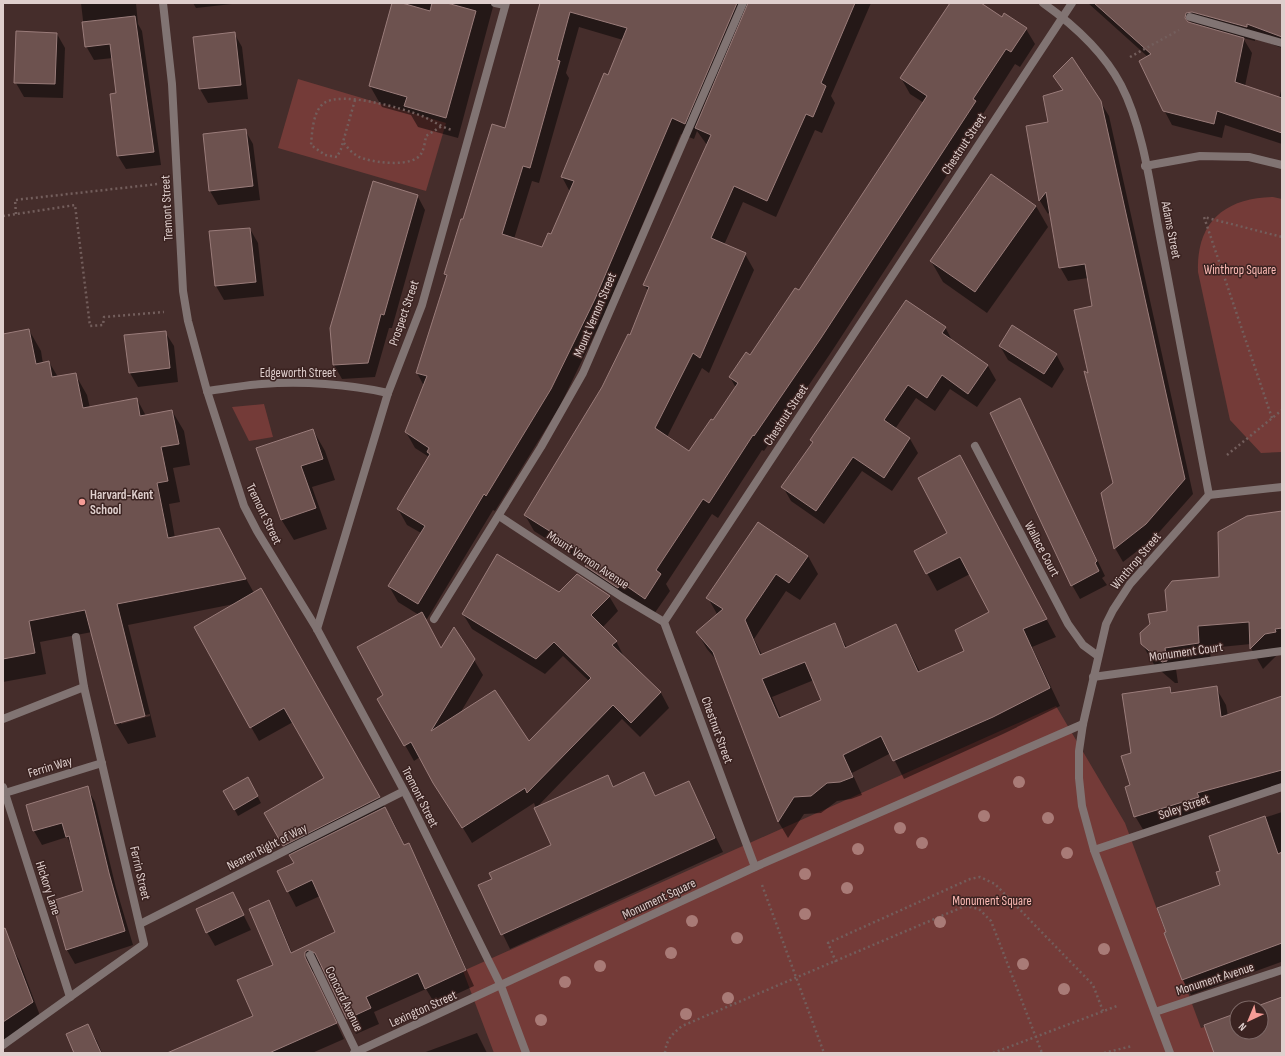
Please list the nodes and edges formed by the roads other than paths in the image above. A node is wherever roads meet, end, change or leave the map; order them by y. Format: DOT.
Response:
graph roads {
  1 [pos="163,3"];
  2 [pos="495,3"];
  3 [pos="743,3"];
  4 [pos="1043,3"];
  5 [pos="1072,3"];
  6 [pos="505,4"];
  7 [pos="1062,16"];
  8 [pos="1190,17"];
  9 [pos="1282,43"];
  10 [pos="1282,165"];
  11 [pos="1145,166"];
  12 [pos="207,391"];
  13 [pos="388,393"];
  14 [pos="975,446"];
  15 [pos="1282,487"];
  16 [pos="1209,495"];
  17 [pos="499,516"];
  18 [pos="434,619"];
  19 [pos="664,622"];
  20 [pos="317,629"];
  21 [pos="76,637"];
  22 [pos="1282,651"];
  23 [pos="1098,656"];
  24 [pos="1093,677"];
  25 [pos="84,687"];
  26 [pos="3,719"];
  27 [pos="1083,724"];
  28 [pos="102,763"];
  29 [pos="1282,787"];
  30 [pos="4,790"];
  31 [pos="404,791"];
  32 [pos="1094,850"];
  33 [pos="755,867"];
  34 [pos="140,924"];
  35 [pos="310,955"];
  36 [pos="1282,970"];
  37 [pos="501,986"];
  38 [pos="70,997"];
  39 [pos="1155,1012"];
  40 [pos="3,1045"];
  41 [pos="356,1053"];
  42 [pos="526,1053"];
  43 [pos="1170,1053"];
  1 -- 12 [label="street, Tremont Street"];
  2 -- 6 [label="street"];
  3 -- 17 [label="street, Mount Vernon Street"];
  4 -- 7 [label="street, Adams Street"];
  5 -- 7 [label="street, Chestnut Street"];
  6 -- 13 [label="street, Prospect Street"];
  7 -- 11 [label="street, Adams Street"];
  7 -- 19 [label="street, Chestnut Street"];
  8 -- 9 [label="street"];
  10 -- 11 [label="street"];
  11 -- 16 [label="street, Adams Street"];
  12 -- 13 [label="street, Edgeworth Street"];
  12 -- 20 [label="street, Tremont Street"];
  13 -- 20 [label="street, Prospect Street"];
  14 -- 23 [label="street, Wallace Court"];
  15 -- 16 [label="street"];
  16 -- 23 [label="street, Winthrop Street"];
  17 -- 18 [label="street, Mount Vernon Street"];
  17 -- 19 [label="street, Mount Vernon Avenue"];
  19 -- 33 [label="street, Chestnut Street"];
  20 -- 31 [label="street, Tremont Street"];
  21 -- 25 [label="street, Ferrin Street"];
  22 -- 24 [label="street, Monument Court"];
  23 -- 24 [label="street, Winthrop Street"];
  24 -- 27 [label="street, Winthrop Street"];
  25 -- 26 [label="street"];
  25 -- 28 [label="street, Ferrin Street"];
  27 -- 32 [label="street"];
  27 -- 33 [label="street, Monument Square"];
  28 -- 30 [label="street, Ferrin Way"];
  28 -- 34 [label="street, Ferrin Street"];
  29 -- 32 [label="street, Soley Street"];
  30 -- 38 [label="street, Hickory Lane"];
  31 -- 34 [label="street, Nearen Right of Way"];
  31 -- 37 [label="street, Tremont Street"];
  32 -- 39 [label="street"];
  33 -- 37 [label="street, Monument Square"];
  34 -- 38 [label="street, Ferrin Street"];
  35 -- 41 [label="street, Concord Avenue"];
  36 -- 39 [label="street, Monument Avenue"];
  37 -- 41 [label="street, Lexington Street"];
  37 -- 42 [label="street"];
  38 -- 40 [label="street, Ferrin Street"];
  39 -- 43 [label="street"];
}
